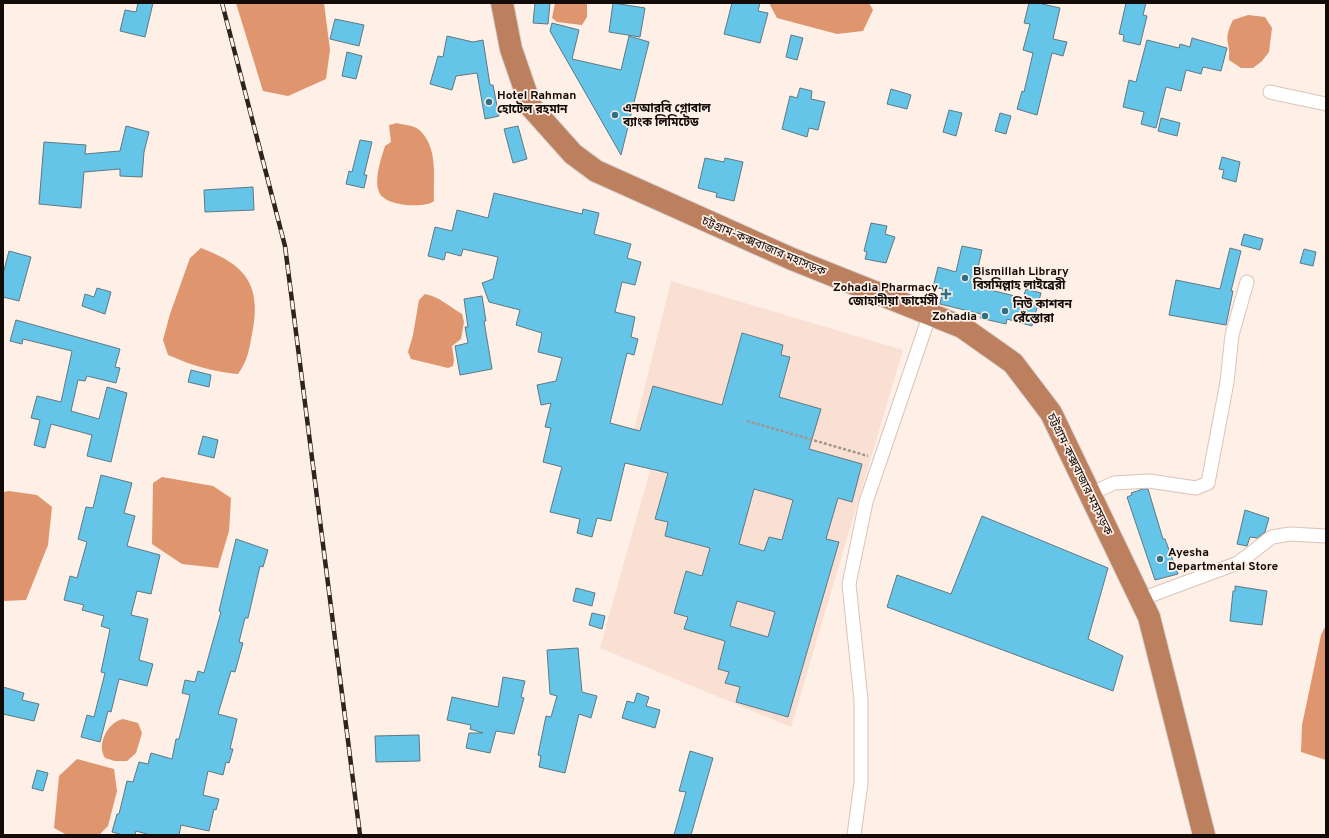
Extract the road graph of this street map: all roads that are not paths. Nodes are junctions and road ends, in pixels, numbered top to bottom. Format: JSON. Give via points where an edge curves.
{"nodes":[{"id":1,"x":502,"y":3,"type":"edge"},
{"id":2,"x":1270,"y":92,"type":"dead end"},
{"id":3,"x":1326,"y":104,"type":"edge"},
{"id":4,"x":1247,"y":282,"type":"dead end"},
{"id":5,"x":930,"y":314,"type":"junction"},
{"id":6,"x":1090,"y":494,"type":"junction"},
{"id":7,"x":1326,"y":536,"type":"edge"},
{"id":8,"x":1141,"y":599,"type":"junction"},
{"id":9,"x":854,"y":835,"type":"edge"},
{"id":10,"x":1204,"y":835,"type":"edge"}],
"edges":[{"from":1,"to":5,"type":"highway","name":"চট্টগ্রাম-কক্সবাজার মহাসড়ক","via":[[511,49],[531,106],[573,154],[596,171],[792,259]]},
{"from":2,"to":3,"type":"street"},
{"from":4,"to":6,"type":"street","via":[[1232,335],[1227,382],[1208,483],[1196,488],[1149,481],[1114,483]]},
{"from":5,"to":6,"type":"highway","name":"চট্টগ্রাম-কক্সবাজার মহাসড়ক","via":[[962,327],[1013,362],[1051,413]]},
{"from":5,"to":9,"type":"street","via":[[866,502],[849,584],[861,700],[861,783]]},
{"from":6,"to":8,"type":"highway","name":"চট্টগ্রাম-কক্সবাজার মহাসড়ক"},
{"from":7,"to":8,"type":"street","via":[[1290,534],[1272,537],[1238,563]]},
{"from":8,"to":10,"type":"highway","name":"চট্টগ্রাম-কক্সবাজার মহাসড়ক","via":[[1149,617]]}]}
